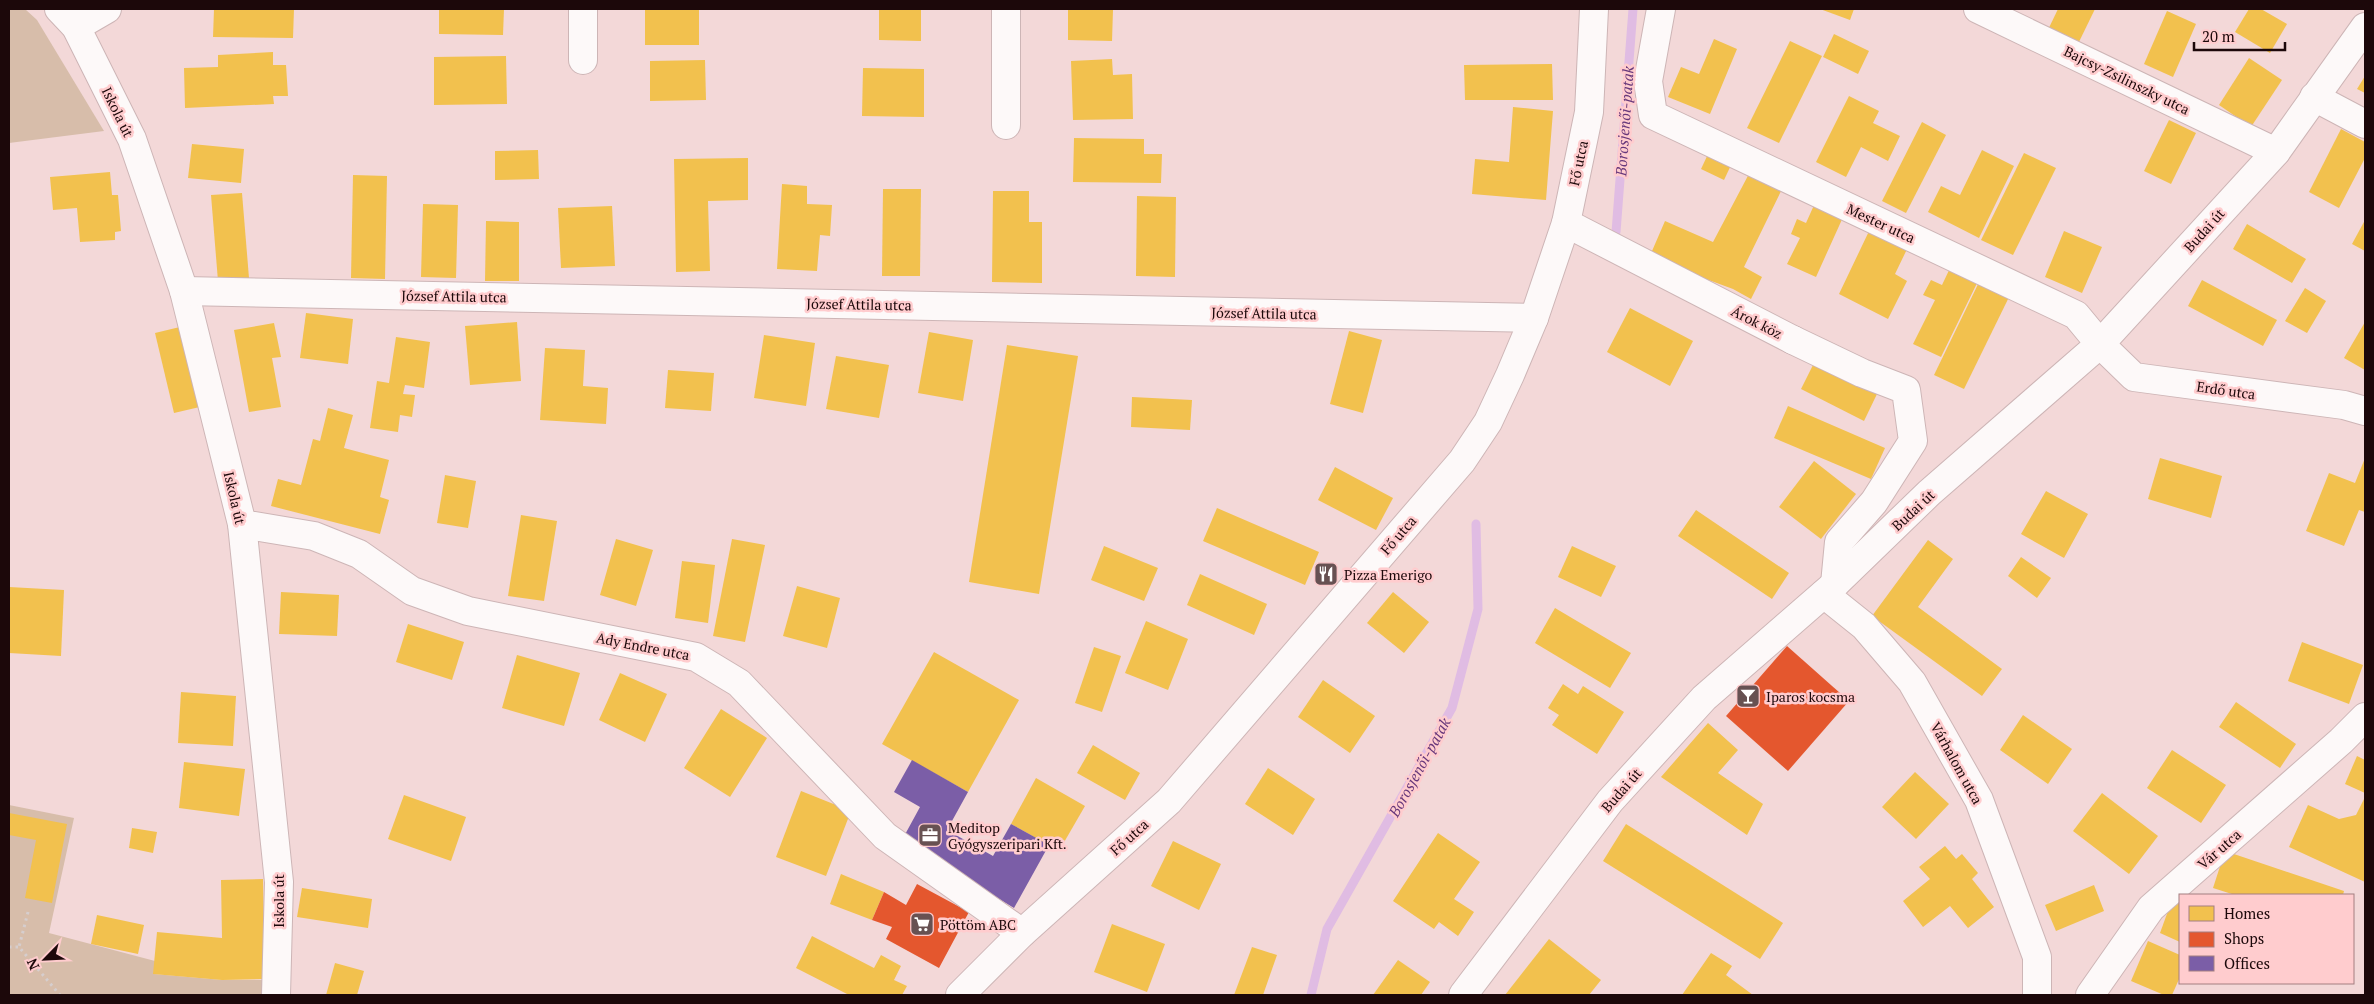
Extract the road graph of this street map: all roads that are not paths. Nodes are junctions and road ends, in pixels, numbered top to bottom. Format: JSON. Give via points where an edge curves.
{"nodes":[{"id":1,"x":107,"y":9,"type":"edge"},
{"id":2,"x":584,"y":9,"type":"edge"},
{"id":3,"x":1006,"y":9,"type":"edge"},
{"id":4,"x":1594,"y":9,"type":"edge"},
{"id":5,"x":1661,"y":9,"type":"edge"},
{"id":6,"x":1978,"y":9,"type":"edge"},
{"id":7,"x":67,"y":18,"type":"edge"},
{"id":8,"x":2365,"y":27,"type":"edge"},
{"id":9,"x":583,"y":60,"type":"dead end"},
{"id":10,"x":2314,"y":97,"type":"junction"},
{"id":11,"x":2365,"y":124,"type":"edge"},
{"id":12,"x":1006,"y":125,"type":"dead end"},
{"id":13,"x":2276,"y":152,"type":"junction"},
{"id":14,"x":1566,"y":223,"type":"junction"},
{"id":15,"x":184,"y":290,"type":"junction"},
{"id":16,"x":1534,"y":318,"type":"junction"},
{"id":17,"x":2100,"y":344,"type":"junction"},
{"id":18,"x":2365,"y":411,"type":"edge"},
{"id":19,"x":242,"y":524,"type":"junction"},
{"id":20,"x":1829,"y":589,"type":"junction"},
{"id":21,"x":2365,"y":717,"type":"edge"},
{"id":22,"x":1022,"y":933,"type":"junction"},
{"id":23,"x":276,"y":995,"type":"edge"},
{"id":24,"x":960,"y":995,"type":"edge"},
{"id":25,"x":1463,"y":995,"type":"edge"},
{"id":26,"x":2037,"y":995,"type":"edge"},
{"id":27,"x":2090,"y":995,"type":"edge"}],
"edges":[{"from":1,"to":7,"type":"street"},
{"from":2,"to":9,"type":"street"},
{"from":3,"to":12,"type":"street"},
{"from":4,"to":14,"type":"street","name":"Fő utca","via":[[1589,112]]},
{"from":5,"to":17,"type":"street","name":"Mester utca","via":[[1648,81],[1653,115],[2076,315]]},
{"from":6,"to":13,"type":"street","name":"Bajcsy-Zsilinszky utca"},
{"from":7,"to":15,"type":"street","name":"Iskola út","via":[[132,139]]},
{"from":8,"to":10,"type":"street","name":"Budai út"},
{"from":10,"to":11,"type":"street"},
{"from":10,"to":13,"type":"street","name":"Budai út"},
{"from":13,"to":17,"type":"street","name":"Budai út"},
{"from":14,"to":16,"type":"street","name":"Fő utca"},
{"from":14,"to":20,"type":"street","name":"Árok köz","via":[[1793,340],[1906,390],[1913,441],[1874,502],[1839,542]]},
{"from":15,"to":16,"type":"street","name":"József Attila utca"},
{"from":15,"to":19,"type":"street","name":"Iskola út"},
{"from":16,"to":22,"type":"street","name":"Fő utca","via":[[1488,422],[1462,461],[1169,801]]},
{"from":17,"to":18,"type":"street","name":"Erdő utca","via":[[2134,378],[2344,405]]},
{"from":17,"to":20,"type":"street","name":"Budai út","via":[[1929,493]]},
{"from":19,"to":22,"type":"street","name":"Ady Endre utca","via":[[314,536],[359,554],[412,591],[468,611],[696,656],[739,683],[885,836]]},
{"from":19,"to":23,"type":"street","name":"Iskola út","via":[[279,882]]},
{"from":20,"to":25,"type":"street","name":"Budai út","via":[[1704,698],[1610,801]]},
{"from":20,"to":26,"type":"street","name":"Várhalom utca","via":[[1912,682],[1979,800],[2037,957]]},
{"from":21,"to":27,"type":"street","name":"Vár utca","via":[[2151,908]]},
{"from":22,"to":24,"type":"street","name":"Fő utca"}]}
